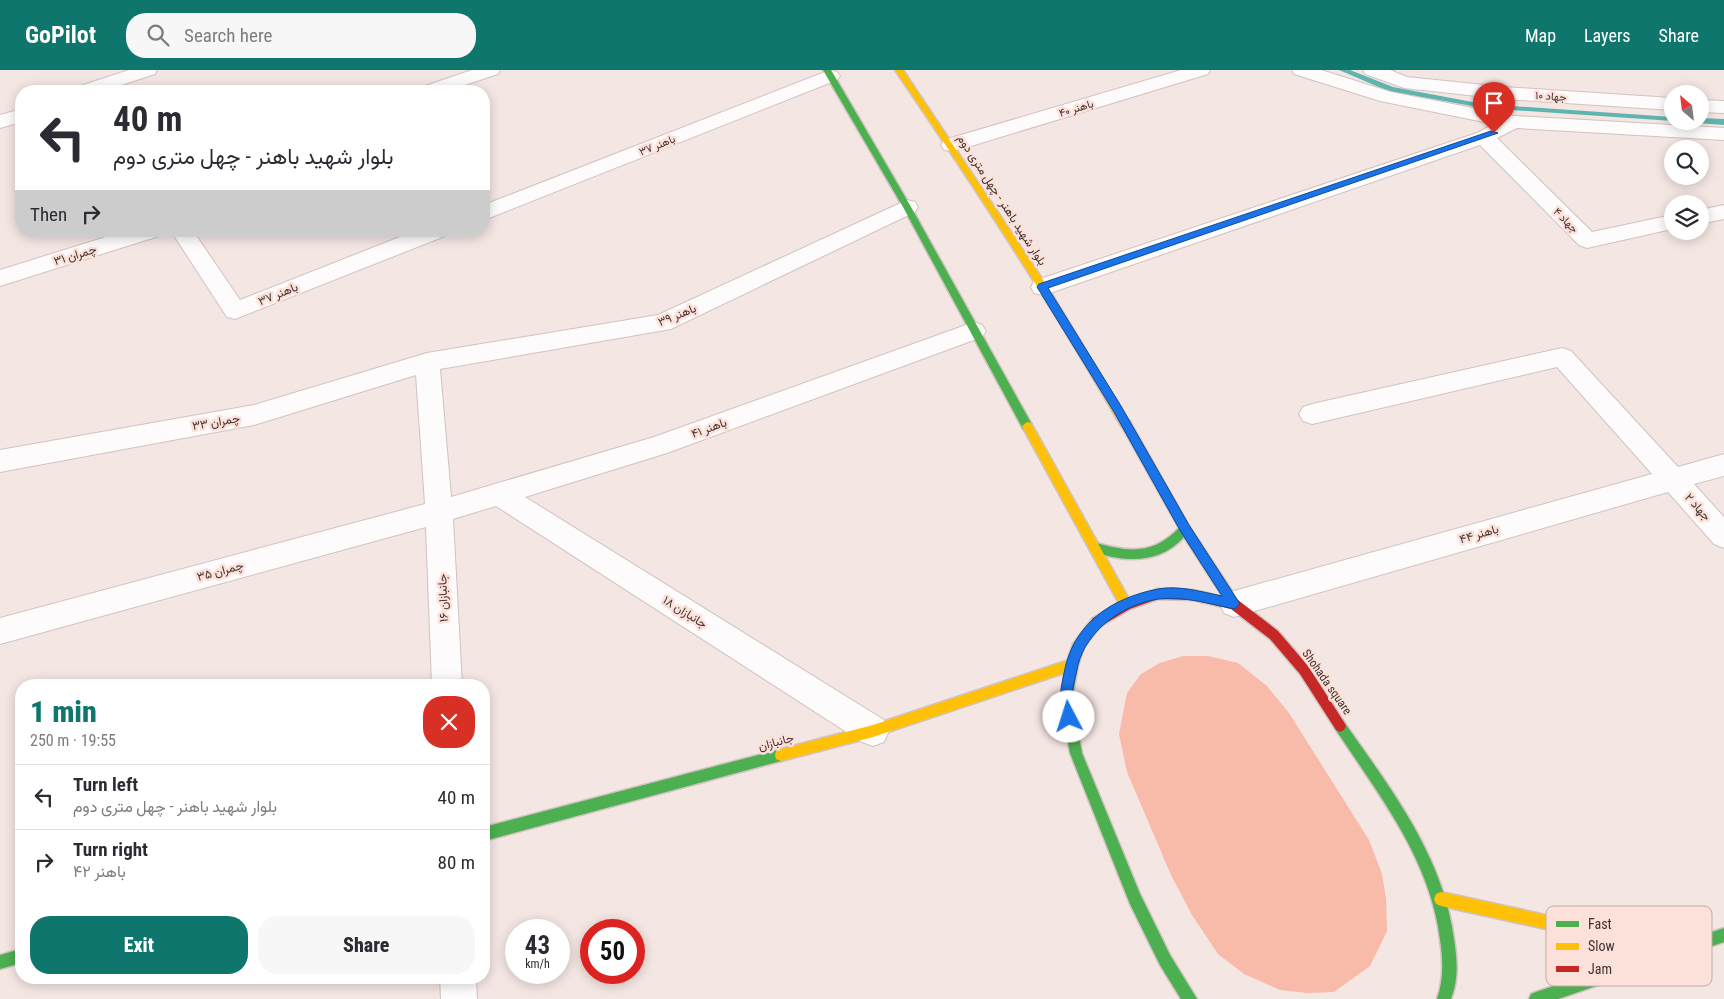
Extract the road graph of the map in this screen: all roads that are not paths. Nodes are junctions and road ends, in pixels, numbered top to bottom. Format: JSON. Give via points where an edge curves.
{"nodes":[{"id":1,"x":148,"y":70,"type":"edge"},
{"id":2,"x":491,"y":70,"type":"edge"},
{"id":3,"x":899,"y":70,"type":"edge"},
{"id":4,"x":1202,"y":70,"type":"edge"},
{"id":5,"x":1301,"y":70,"type":"edge"},
{"id":6,"x":1372,"y":70,"type":"edge"},
{"id":7,"x":828,"y":73,"type":"edge"},
{"id":8,"x":102,"y":85,"type":"edge"},
{"id":9,"x":447,"y":85,"type":"edge"},
{"id":10,"x":1664,"y":103,"type":"edge"},
{"id":11,"x":1709,"y":106,"type":"edge"},
{"id":12,"x":1724,"y":107,"type":"edge"},
{"id":13,"x":15,"y":117,"type":"edge"},
{"id":14,"x":0,"y":122,"type":"edge"},
{"id":15,"x":1514,"y":122,"type":"junction"},
{"id":16,"x":1724,"y":134,"type":"edge"},
{"id":17,"x":1484,"y":138,"type":"junction"},
{"id":18,"x":951,"y":145,"type":"junction"},
{"id":19,"x":907,"y":207,"type":"junction"},
{"id":20,"x":490,"y":211,"type":"edge"},
{"id":21,"x":1724,"y":212,"type":"edge"},
{"id":22,"x":1709,"y":215,"type":"edge"},
{"id":23,"x":1664,"y":224,"type":"edge"},
{"id":24,"x":132,"y":237,"type":"edge"},
{"id":25,"x":186,"y":237,"type":"edge"},
{"id":26,"x":422,"y":237,"type":"edge"},
{"id":27,"x":0,"y":278,"type":"edge"},
{"id":28,"x":1042,"y":287,"type":"junction"},
{"id":29,"x":974,"y":330,"type":"junction"},
{"id":30,"x":427,"y":362,"type":"junction"},
{"id":31,"x":1312,"y":414,"type":"dead end"},
{"id":32,"x":0,"y":461,"type":"edge"},
{"id":33,"x":1724,"y":465,"type":"edge"},
{"id":34,"x":1672,"y":478,"type":"junction"},
{"id":35,"x":497,"y":494,"type":"junction"},
{"id":36,"x":439,"y":512,"type":"junction"},
{"id":37,"x":1185,"y":529,"type":"junction"},
{"id":38,"x":1724,"y":536,"type":"edge"},
{"id":39,"x":1096,"y":548,"type":"junction"},
{"id":40,"x":1234,"y":604,"type":"junction"},
{"id":41,"x":1126,"y":605,"type":"junction"},
{"id":42,"x":0,"y":631,"type":"edge"},
{"id":43,"x":1072,"y":665,"type":"junction"},
{"id":44,"x":446,"y":679,"type":"edge"},
{"id":45,"x":873,"y":731,"type":"junction"},
{"id":46,"x":490,"y":832,"type":"edge"},
{"id":47,"x":1441,"y":899,"type":"junction"},
{"id":48,"x":1546,"y":922,"type":"edge"},
{"id":49,"x":1724,"y":935,"type":"edge"},
{"id":50,"x":1712,"y":939,"type":"edge"},
{"id":51,"x":15,"y":958,"type":"edge"},
{"id":52,"x":0,"y":962,"type":"edge"},
{"id":53,"x":458,"y":984,"type":"edge"},
{"id":54,"x":1573,"y":986,"type":"edge"},
{"id":55,"x":459,"y":999,"type":"edge"},
{"id":56,"x":1190,"y":999,"type":"edge"},
{"id":57,"x":1444,"y":999,"type":"edge"},
{"id":58,"x":1536,"y":999,"type":"edge"}],
"edges":[{"from":1,"to":8,"type":"street"},
{"from":2,"to":9,"type":"street"},
{"from":3,"to":18,"type":"street","name":"بلوار شهید باهنر - چهل متری دوم"},
{"from":4,"to":18,"type":"street","name":"باهنر ۴۰"},
{"from":5,"to":15,"type":"street","via":[[1387,97]]},
{"from":6,"to":10,"type":"street","name":"جهاد ۱۰","via":[[1404,82],[1504,93]]},
{"from":7,"to":19,"type":"street"},
{"from":7,"to":20,"type":"street","name":"باهنر ۳۷"},
{"from":11,"to":12,"type":"street"},
{"from":13,"to":14,"type":"street"},
{"from":15,"to":16,"type":"street"},
{"from":15,"to":17,"type":"street"},
{"from":17,"to":23,"type":"street","name":"جهاد ۴","via":[[1586,240]]},
{"from":17,"to":28,"type":"street"},
{"from":18,"to":28,"type":"street","name":"بلوار شهید باهنر - چهل متری دوم"},
{"from":19,"to":29,"type":"street"},
{"from":19,"to":30,"type":"street","name":"باهنر ۳۹","via":[[663,323]]},
{"from":21,"to":22,"type":"street"},
{"from":24,"to":27,"type":"street","name":"چمران ۳۱"},
{"from":25,"to":26,"type":"street","name":"باهنر ۳۷","via":[[236,311]]},
{"from":28,"to":37,"type":"street","name":"بلوار شهید باهنر - چهل متری دوم","via":[[1117,409]]},
{"from":29,"to":35,"type":"street","name":"باهنر ۴۱","via":[[658,446]]},
{"from":29,"to":39,"type":"street"},
{"from":30,"to":32,"type":"street","name":"چمران ۳۳","via":[[254,415]]},
{"from":30,"to":36,"type":"street","name":"جانبازان ۱۶"},
{"from":31,"to":34,"type":"street","name":"جهاد ۲","via":[[1562,356]]},
{"from":33,"to":34,"type":"street","name":"باهنر ۴۴"},
{"from":34,"to":38,"type":"street","name":"جهاد ۲"},
{"from":34,"to":40,"type":"street","name":"باهنر ۴۴"},
{"from":35,"to":36,"type":"street","name":"باهنر ۴۱"},
{"from":35,"to":45,"type":"street","name":"جانبازان ۱۸"},
{"from":36,"to":42,"type":"street","name":"چمران ۳۵"},
{"from":36,"to":44,"type":"street","name":"جانبازان ۱۶"},
{"from":37,"to":39,"type":"street","via":[[1169,547],[1145,555],[1115,554]]},
{"from":37,"to":40,"type":"street","name":"بلوار شهید باهنر - چهل متری دوم"},
{"from":39,"to":41,"type":"street"},
{"from":40,"to":41,"type":"street","name":"Shohada square","via":[[1193,595],[1158,594]]},
{"from":40,"to":47,"type":"street","name":"Shohada square","via":[[1274,635],[1304,670],[1420,848]]},
{"from":41,"to":43,"type":"street","name":"Shohada square","via":[[1099,619],[1079,644]]},
{"from":43,"to":45,"type":"street","name":"جانبازان"},
{"from":43,"to":56,"type":"street","name":"Shohada square","via":[[1066,699],[1076,753],[1135,899],[1165,960]]},
{"from":45,"to":46,"type":"street","name":"جانبازان"},
{"from":47,"to":48,"type":"street"},
{"from":47,"to":57,"type":"street","name":"Shohada square","via":[[1448,935],[1451,983]]},
{"from":49,"to":50,"type":"street"},
{"from":51,"to":52,"type":"street"},
{"from":53,"to":55,"type":"street"},
{"from":54,"to":58,"type":"street"}]}
